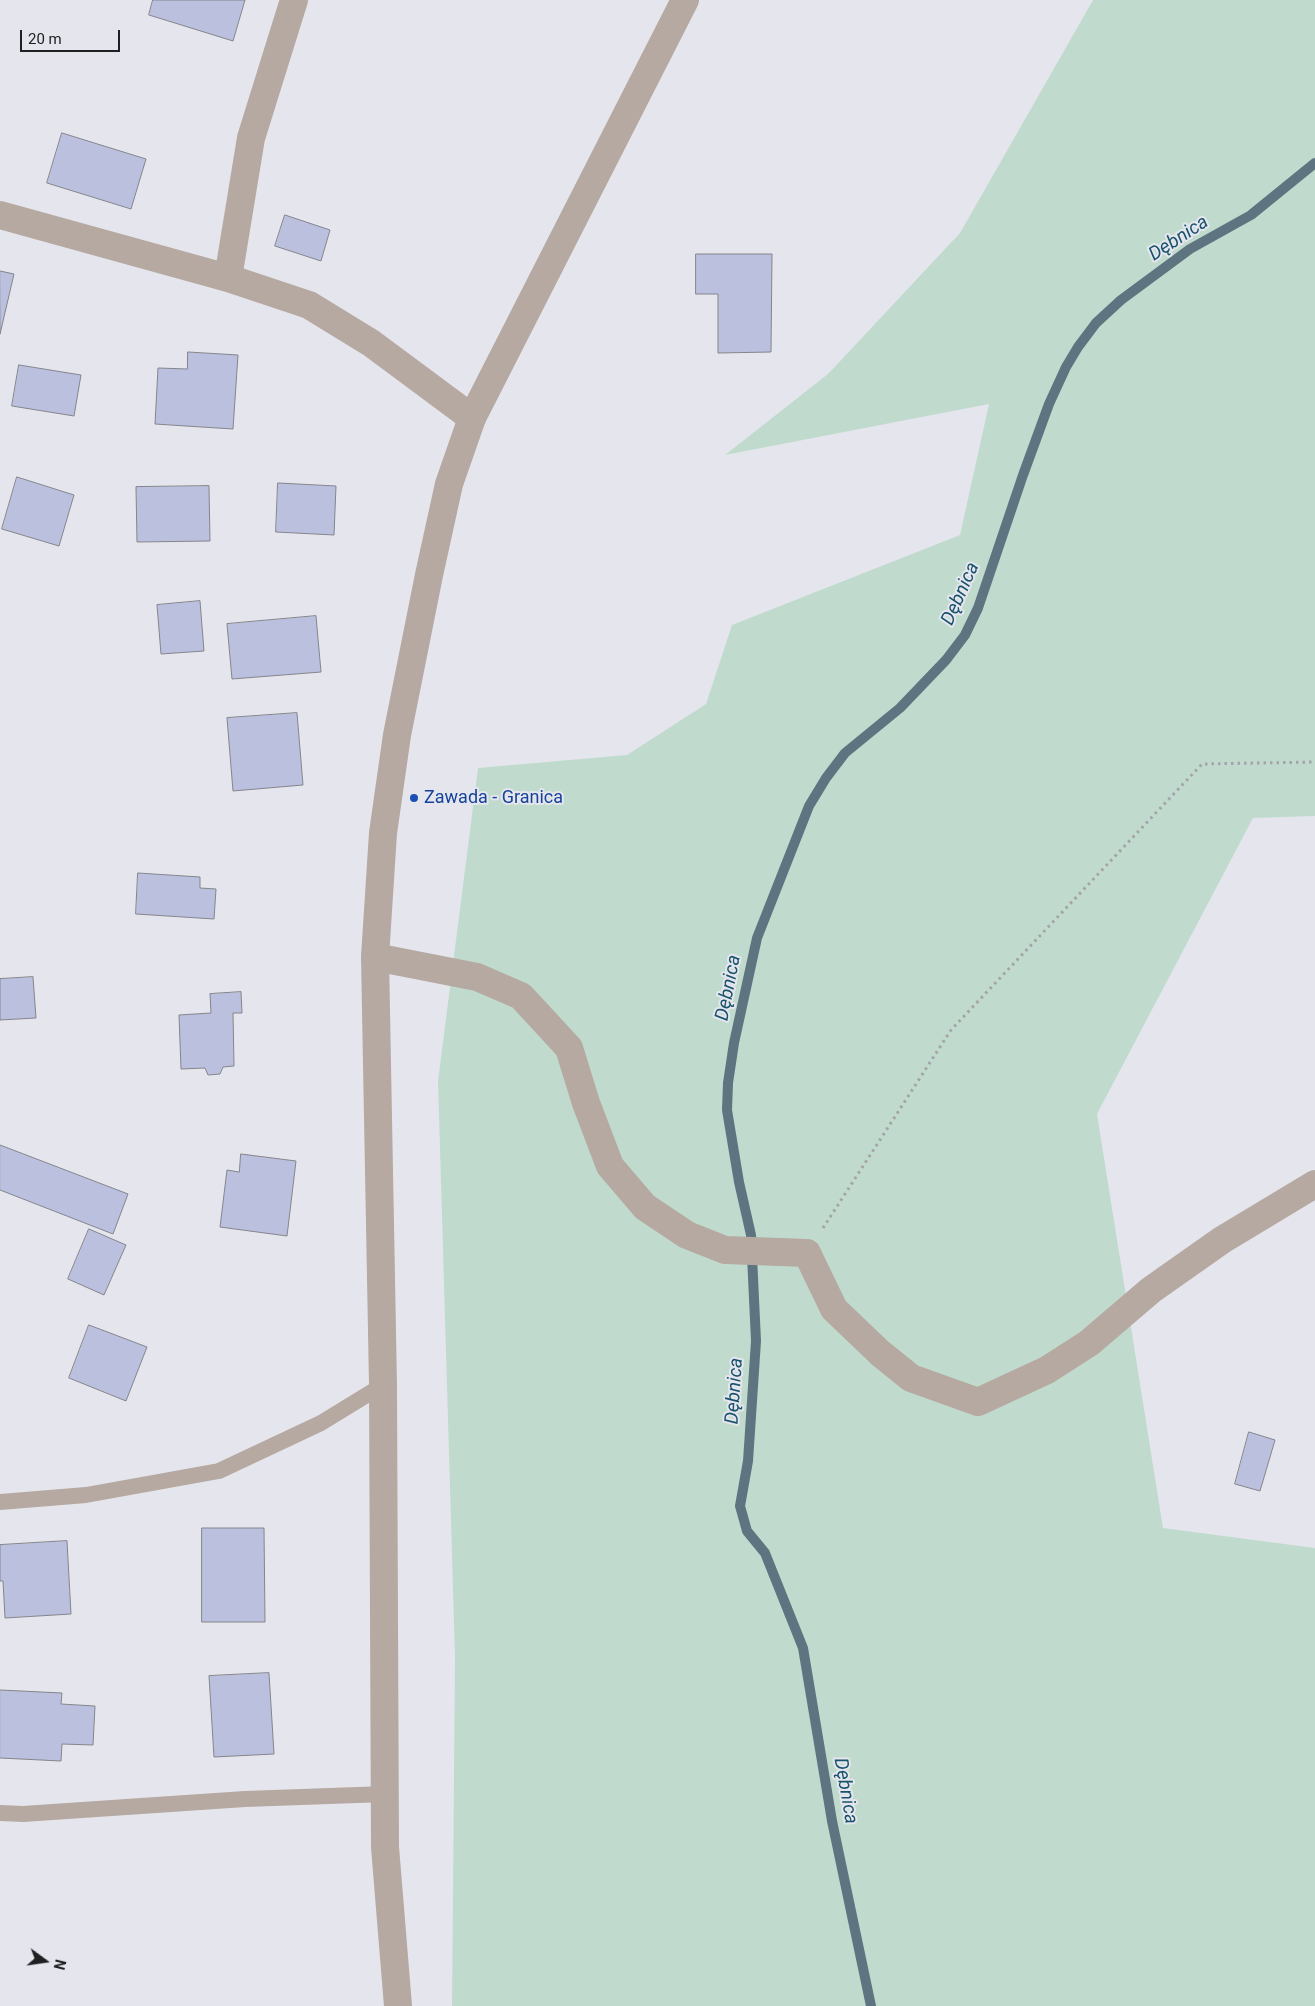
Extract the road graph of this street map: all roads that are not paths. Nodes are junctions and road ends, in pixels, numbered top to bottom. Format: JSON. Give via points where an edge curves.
{"nodes":[{"id":1,"x":294,"y":0,"type":"edge"},
{"id":2,"x":685,"y":0,"type":"edge"},
{"id":3,"x":0,"y":215,"type":"edge"},
{"id":4,"x":228,"y":278,"type":"junction"},
{"id":5,"x":472,"y":418,"type":"junction"},
{"id":6,"x":375,"y":957,"type":"junction"},
{"id":7,"x":1315,"y":1184,"type":"edge"},
{"id":8,"x":383,"y":1385,"type":"junction"},
{"id":9,"x":0,"y":1502,"type":"edge"},
{"id":10,"x":386,"y":1794,"type":"junction"},
{"id":11,"x":0,"y":1813,"type":"edge"},
{"id":12,"x":398,"y":2006,"type":"edge"}],
"edges":[{"from":1,"to":4,"type":"street","via":[[251,138]]},
{"from":2,"to":5,"type":"street"},
{"from":3,"to":4,"type":"street"},
{"from":4,"to":5,"type":"street","via":[[309,306],[371,343]]},
{"from":5,"to":6,"type":"street","via":[[449,484],[397,736],[383,833]]},
{"from":6,"to":7,"type":"street","via":[[476,977],[521,996],[569,1048],[610,1166],[645,1207],[687,1235],[725,1250],[807,1253],[834,1309],[880,1353],[911,1378],[978,1402],[1054,1366],[1089,1342],[1151,1290],[1222,1240]]},
{"from":6,"to":8,"type":"street"},
{"from":8,"to":9,"type":"lane","via":[[321,1423],[219,1471],[86,1495]]},
{"from":8,"to":10,"type":"street"},
{"from":10,"to":11,"type":"lane"},
{"from":10,"to":12,"type":"street","via":[[385,1847]]}]}
